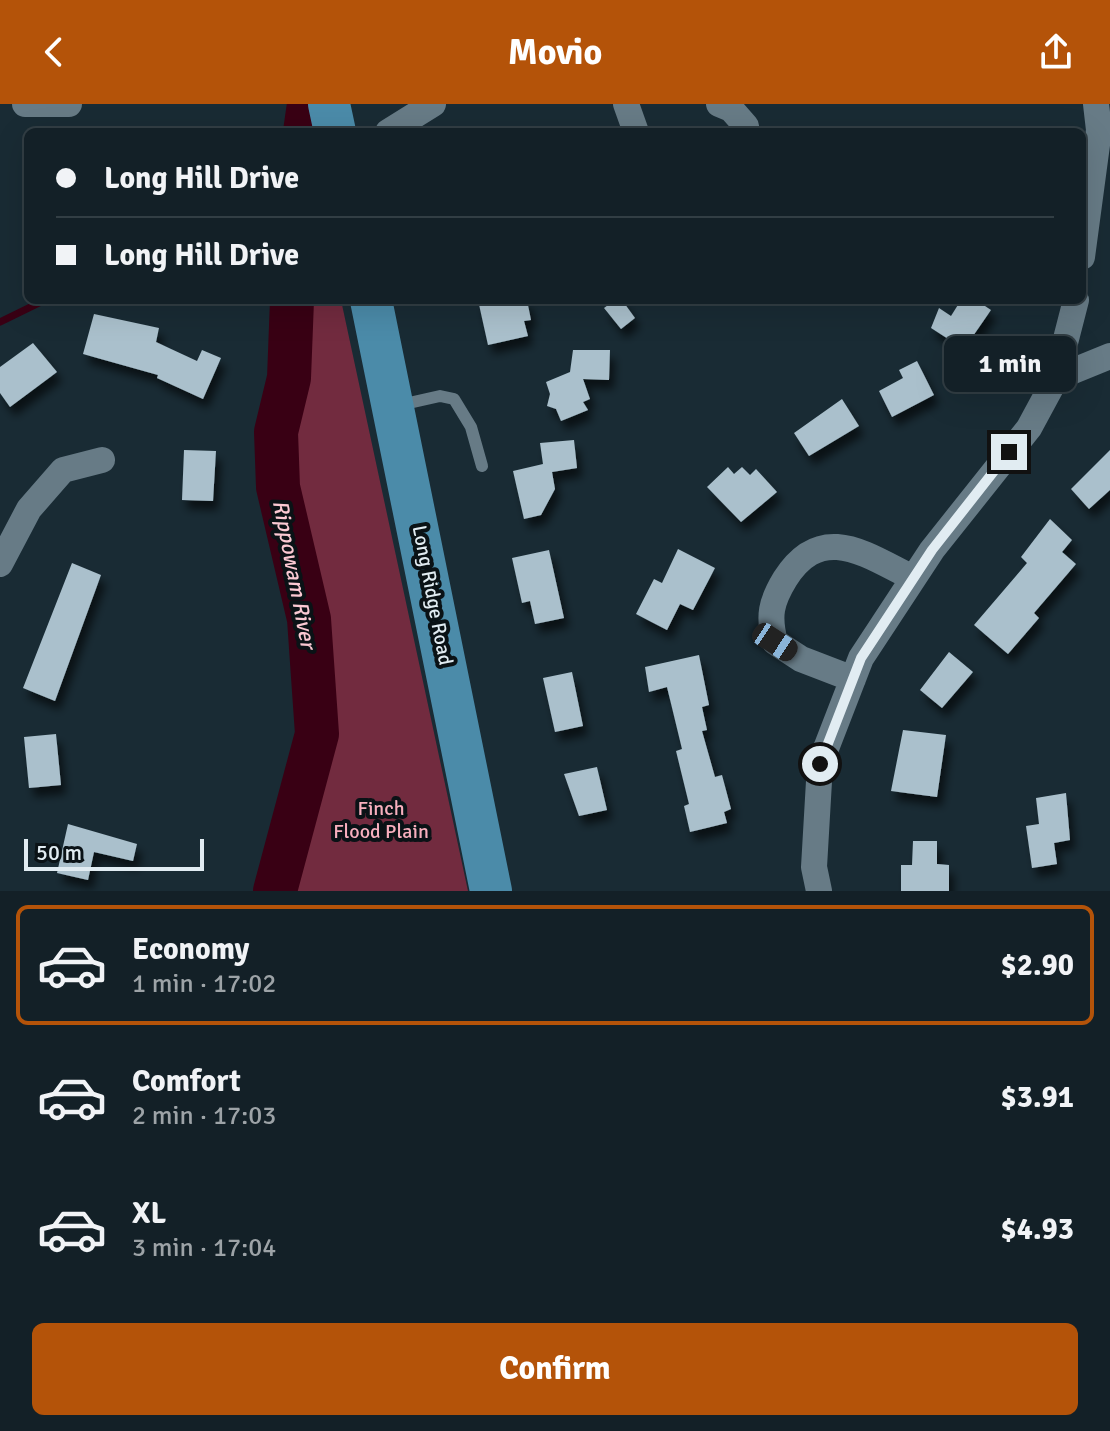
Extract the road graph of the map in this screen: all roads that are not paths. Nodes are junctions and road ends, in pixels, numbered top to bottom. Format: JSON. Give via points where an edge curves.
{"nodes":[{"id":1,"x":25,"y":104,"type":"edge"},
{"id":2,"x":69,"y":104,"type":"edge"},
{"id":3,"x":433,"y":104,"type":"edge"},
{"id":4,"x":626,"y":104,"type":"edge"},
{"id":5,"x":719,"y":104,"type":"edge"},
{"id":6,"x":1096,"y":104,"type":"edge"},
{"id":7,"x":394,"y":128,"type":"edge"},
{"id":8,"x":635,"y":128,"type":"edge"},
{"id":9,"x":745,"y":128,"type":"edge"},
{"id":10,"x":1086,"y":227,"type":"edge"},
{"id":11,"x":372,"y":304,"type":"edge"},
{"id":12,"x":1075,"y":304,"type":"edge"},
{"id":13,"x":1110,"y":356,"type":"edge"},
{"id":14,"x":1056,"y":378,"type":"junction"},
{"id":15,"x":394,"y":407,"type":"junction"},
{"id":16,"x":102,"y":460,"type":"dead end"},
{"id":17,"x":482,"y":466,"type":"dead end"},
{"id":18,"x":0,"y":564,"type":"edge"},
{"id":19,"x":913,"y":578,"type":"junction"},
{"id":20,"x":853,"y":679,"type":"junction"},
{"id":21,"x":491,"y":891,"type":"edge"},
{"id":22,"x":819,"y":891,"type":"edge"}],
"edges":[{"from":1,"to":2,"type":"street"},
{"from":3,"to":7,"type":"street"},
{"from":4,"to":8,"type":"street"},
{"from":5,"to":9,"type":"street","via":[[731,109]]},
{"from":6,"to":10,"type":"street","via":[[1099,130]]},
{"from":11,"to":15,"type":"main road","name":"Long Ridge Road"},
{"from":12,"to":14,"type":"street"},
{"from":13,"to":14,"type":"street"},
{"from":14,"to":19,"type":"street","via":[[1029,428]]},
{"from":15,"to":17,"type":"lane","via":[[440,396],[454,399],[471,427]]},
{"from":15,"to":21,"type":"main road","name":"Long Ridge Road"},
{"from":16,"to":18,"type":"street","via":[[63,470],[29,509]]},
{"from":19,"to":20,"type":"street"},
{"from":19,"to":20,"type":"street","via":[[854,549],[827,547],[810,550],[773,598],[769,620],[775,642],[801,659]]},
{"from":20,"to":22,"type":"street","via":[[820,764],[814,867]]}]}
